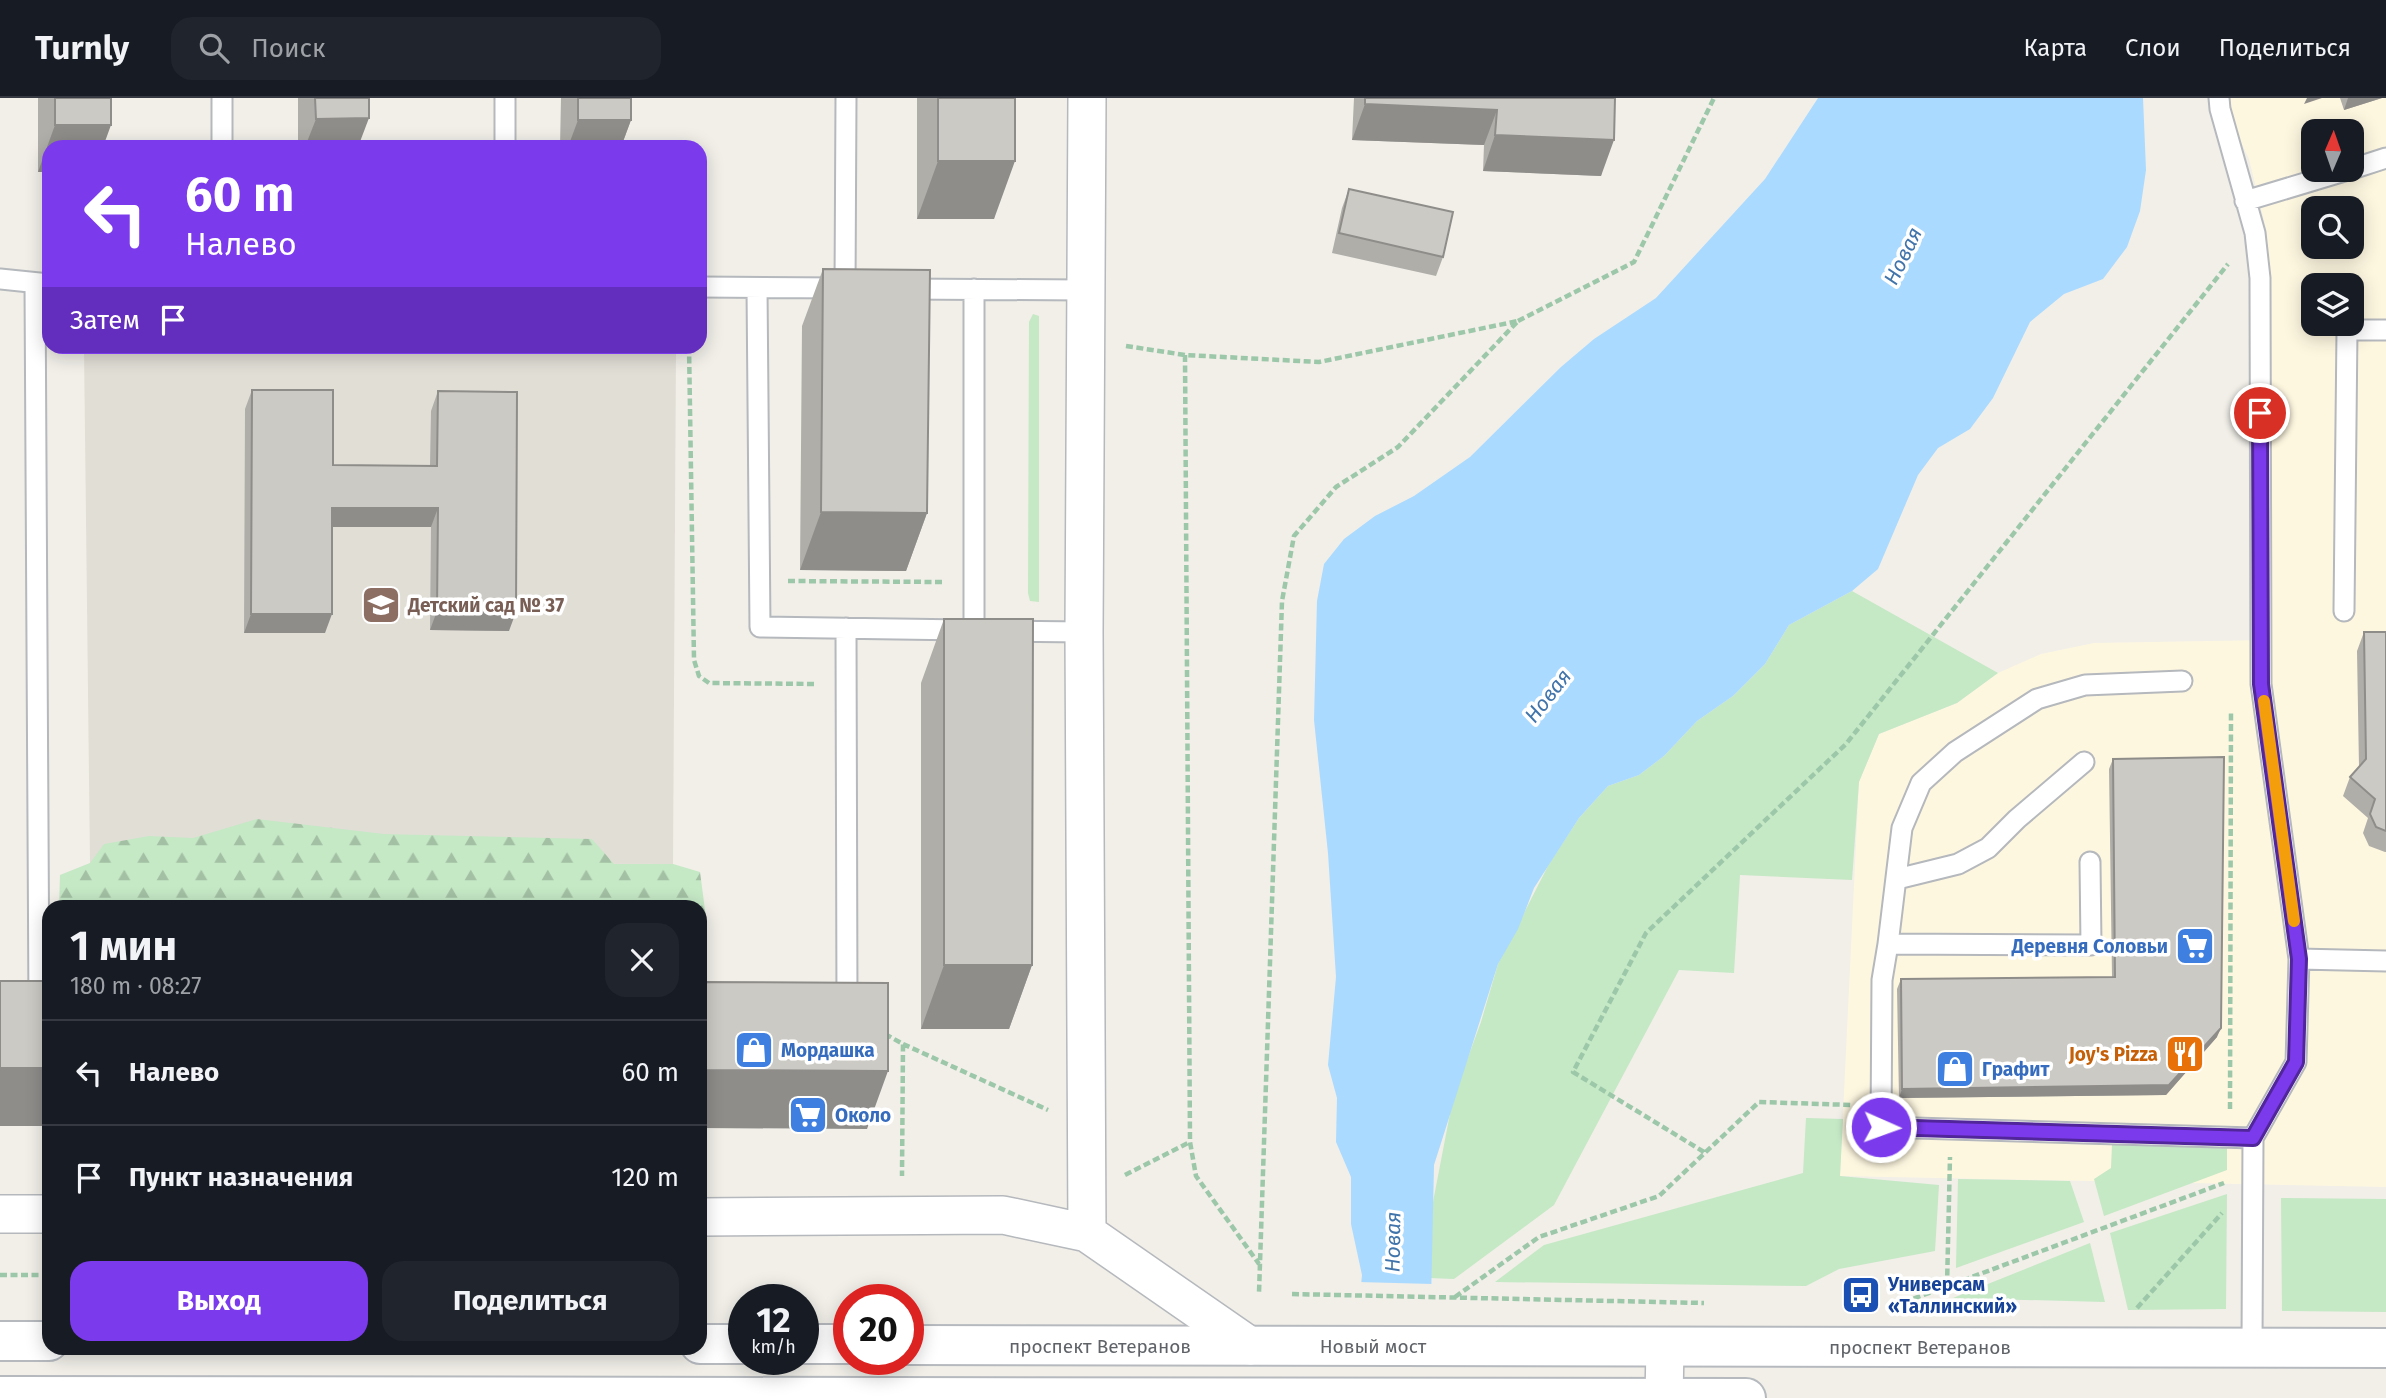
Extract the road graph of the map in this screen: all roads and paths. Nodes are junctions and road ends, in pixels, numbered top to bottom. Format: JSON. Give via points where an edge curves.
{"nodes":[{"id":1,"x":222,"y":98,"type":"edge"},
{"id":2,"x":505,"y":98,"type":"edge"},
{"id":3,"x":846,"y":98,"type":"edge"},
{"id":4,"x":1087,"y":98,"type":"edge"},
{"id":5,"x":1714,"y":98,"type":"edge"},
{"id":6,"x":2219,"y":98,"type":"edge"},
{"id":7,"x":222,"y":140,"type":"edge"},
{"id":8,"x":505,"y":140,"type":"edge"},
{"id":9,"x":2386,"y":158,"type":"edge"},
{"id":10,"x":2364,"y":165,"type":"edge"},
{"id":11,"x":2307,"y":182,"type":"edge"},
{"id":12,"x":2245,"y":201,"type":"junction"},
{"id":13,"x":2234,"y":258,"type":"dead end"},
{"id":14,"x":0,"y":279,"type":"edge"},
{"id":15,"x":42,"y":284,"type":"edge"},
{"id":16,"x":707,"y":287,"type":"edge"},
{"id":17,"x":757,"y":288,"type":"junction"},
{"id":18,"x":884,"y":288,"type":"edge"},
{"id":19,"x":974,"y":289,"type":"junction"},
{"id":20,"x":1084,"y":290,"type":"junction"},
{"id":21,"x":1518,"y":321,"type":"junction"},
{"id":22,"x":2386,"y":330,"type":"edge"},
{"id":23,"x":1126,"y":346,"type":"dead end"},
{"id":24,"x":42,"y":354,"type":"edge"},
{"id":25,"x":689,"y":354,"type":"edge"},
{"id":26,"x":1185,"y":355,"type":"junction"},
{"id":27,"x":759,"y":580,"type":"junction"},
{"id":28,"x":974,"y":582,"type":"junction"},
{"id":29,"x":2344,"y":611,"type":"dead end"},
{"id":30,"x":846,"y":628,"type":"junction"},
{"id":31,"x":974,"y":631,"type":"junction"},
{"id":32,"x":1084,"y":632,"type":"junction"},
{"id":33,"x":2182,"y":681,"type":"dead end"},
{"id":34,"x":846,"y":684,"type":"junction"},
{"id":35,"x":2084,"y":762,"type":"dead end"},
{"id":36,"x":2231,"y":785,"type":"dead end"},
{"id":37,"x":2090,"y":862,"type":"dead end"},
{"id":38,"x":1897,"y":879,"type":"junction"},
{"id":39,"x":44,"y":900,"type":"edge"},
{"id":40,"x":1888,"y":944,"type":"junction"},
{"id":41,"x":2299,"y":959,"type":"junction"},
{"id":42,"x":2386,"y":961,"type":"edge"},
{"id":43,"x":13,"y":1007,"type":"edge"},
{"id":44,"x":42,"y":1007,"type":"edge"},
{"id":45,"x":840,"y":1012,"type":"joint"},
{"id":46,"x":903,"y":1044,"type":"junction"},
{"id":47,"x":2230,"y":1078,"type":"dead end"},
{"id":48,"x":1845,"y":1105,"type":"dead end"},
{"id":49,"x":1049,"y":1110,"type":"dead end"},
{"id":50,"x":1950,"y":1129,"type":"junction"},
{"id":51,"x":2253,"y":1138,"type":"junction"},
{"id":52,"x":1190,"y":1142,"type":"junction"},
{"id":53,"x":1704,"y":1152,"type":"junction"},
{"id":54,"x":902,"y":1176,"type":"dead end"},
{"id":55,"x":1120,"y":1178,"type":"dead end"},
{"id":56,"x":2253,"y":1178,"type":"junction"},
{"id":57,"x":0,"y":1214,"type":"edge"},
{"id":58,"x":42,"y":1214,"type":"edge"},
{"id":59,"x":707,"y":1217,"type":"edge"},
{"id":60,"x":1087,"y":1233,"type":"junction"},
{"id":61,"x":1260,"y":1266,"type":"junction"},
{"id":62,"x":0,"y":1275,"type":"edge"},
{"id":63,"x":42,"y":1275,"type":"edge"},
{"id":64,"x":1947,"y":1286,"type":"junction"},
{"id":65,"x":1259,"y":1293,"type":"dead end"},
{"id":66,"x":1292,"y":1294,"type":"dead end"},
{"id":67,"x":1890,"y":1307,"type":"dead end"},
{"id":68,"x":2132,"y":1314,"type":"dead end"},
{"id":69,"x":0,"y":1341,"type":"edge"},
{"id":70,"x":42,"y":1341,"type":"edge"},
{"id":71,"x":707,"y":1344,"type":"edge"},
{"id":72,"x":728,"y":1344,"type":"edge"},
{"id":73,"x":924,"y":1345,"type":"edge"},
{"id":74,"x":1250,"y":1346,"type":"junction"},
{"id":75,"x":1292,"y":1346,"type":"joint"},
{"id":76,"x":1454,"y":1347,"type":"joint"},
{"id":77,"x":1665,"y":1347,"type":"junction"},
{"id":78,"x":2252,"y":1348,"type":"junction"},
{"id":79,"x":2386,"y":1348,"type":"edge"},
{"id":80,"x":0,"y":1396,"type":"edge"},
{"id":81,"x":1453,"y":1396,"type":"edge"},
{"id":82,"x":541,"y":1397,"type":"edge"},
{"id":83,"x":1291,"y":1397,"type":"edge"},
{"id":84,"x":1664,"y":1397,"type":"edge"},
{"id":85,"x":1746,"y":1398,"type":"edge"}],
"edges":[{"from":1,"to":7,"type":"lane"},
{"from":2,"to":8,"type":"lane"},
{"from":3,"to":17,"type":"lane","via":[[852,288]]},
{"from":4,"to":20,"type":"street"},
{"from":5,"to":21,"type":"path","via":[[1634,262]]},
{"from":6,"to":12,"type":"lane"},
{"from":9,"to":10,"type":"lane"},
{"from":11,"to":12,"type":"lane"},
{"from":12,"to":41,"type":"lane","via":[[2255,233],[2260,278],[2261,684]]},
{"from":13,"to":53,"type":"path","via":[[1846,744],[1646,933],[1573,1072]]},
{"from":14,"to":15,"type":"lane"},
{"from":16,"to":17,"type":"lane"},
{"from":17,"to":27,"type":"lane"},
{"from":18,"to":19,"type":"lane"},
{"from":19,"to":20,"type":"lane"},
{"from":19,"to":28,"type":"lane"},
{"from":20,"to":32,"type":"street"},
{"from":21,"to":26,"type":"path","via":[[1319,362]]},
{"from":21,"to":61,"type":"path","via":[[1398,447],[1336,487],[1294,536],[1282,601]]},
{"from":22,"to":29,"type":"lane","via":[[2347,330]]},
{"from":23,"to":26,"type":"path"},
{"from":24,"to":39,"type":"lane"},
{"from":25,"to":34,"type":"path","via":[[694,660],[699,676],[709,683]]},
{"from":26,"to":52,"type":"path"},
{"from":27,"to":28,"type":"path"},
{"from":27,"to":30,"type":"lane","via":[[760,627]]},
{"from":28,"to":31,"type":"lane"},
{"from":30,"to":31,"type":"lane"},
{"from":30,"to":34,"type":"lane"},
{"from":31,"to":32,"type":"lane"},
{"from":32,"to":60,"type":"street"},
{"from":33,"to":38,"type":"lane","via":[[2085,685],[2037,699],[1955,752],[1921,783],[1902,828]]},
{"from":34,"to":45,"type":"lane"},
{"from":35,"to":38,"type":"lane","via":[[1988,848],[1958,864]]},
{"from":36,"to":47,"type":"path"},
{"from":37,"to":40,"type":"lane","via":[[2091,945]]},
{"from":38,"to":40,"type":"lane"},
{"from":40,"to":50,"type":"lane","via":[[1882,980],[1881,1127]]},
{"from":41,"to":42,"type":"lane"},
{"from":41,"to":51,"type":"lane","via":[[2296,1062]]},
{"from":43,"to":44,"type":"lane"},
{"from":45,"to":46,"type":"path"},
{"from":46,"to":49,"type":"path"},
{"from":46,"to":54,"type":"path"},
{"from":48,"to":53,"type":"path","via":[[1759,1102]]},
{"from":50,"to":51,"type":"lane"},
{"from":50,"to":64,"type":"path"},
{"from":51,"to":56,"type":"lane"},
{"from":52,"to":55,"type":"path"},
{"from":52,"to":61,"type":"path","via":[[1196,1176]]},
{"from":53,"to":66,"type":"path","via":[[1659,1196],[1539,1237],[1454,1298]]},
{"from":56,"to":64,"type":"path","via":[[2227,1182]]},
{"from":56,"to":68,"type":"path"},
{"from":56,"to":78,"type":"lane"},
{"from":57,"to":58,"type":"street"},
{"from":59,"to":60,"type":"street","via":[[1003,1215]]},
{"from":60,"to":74,"type":"street"},
{"from":61,"to":65,"type":"path"},
{"from":62,"to":63,"type":"path"},
{"from":64,"to":67,"type":"path"},
{"from":69,"to":70,"type":"main road"},
{"from":71,"to":72,"type":"main road"},
{"from":73,"to":74,"type":"main road","name":"проспект Ветеранов"},
{"from":74,"to":75,"type":"main road","name":"проспект Ветеранов"},
{"from":75,"to":76,"type":"main road","name":"Новый мост"},
{"from":76,"to":77,"type":"main road","name":"проспект Ветеранов"},
{"from":77,"to":78,"type":"main road","name":"проспект Ветеранов"},
{"from":77,"to":84,"type":"street"},
{"from":78,"to":79,"type":"main road","name":"проспект Ветеранов"},
{"from":80,"to":82,"type":"main road"},
{"from":81,"to":83,"type":"main road"},
{"from":81,"to":84,"type":"main road"},
{"from":82,"to":83,"type":"main road"},
{"from":84,"to":85,"type":"main road"}]}
